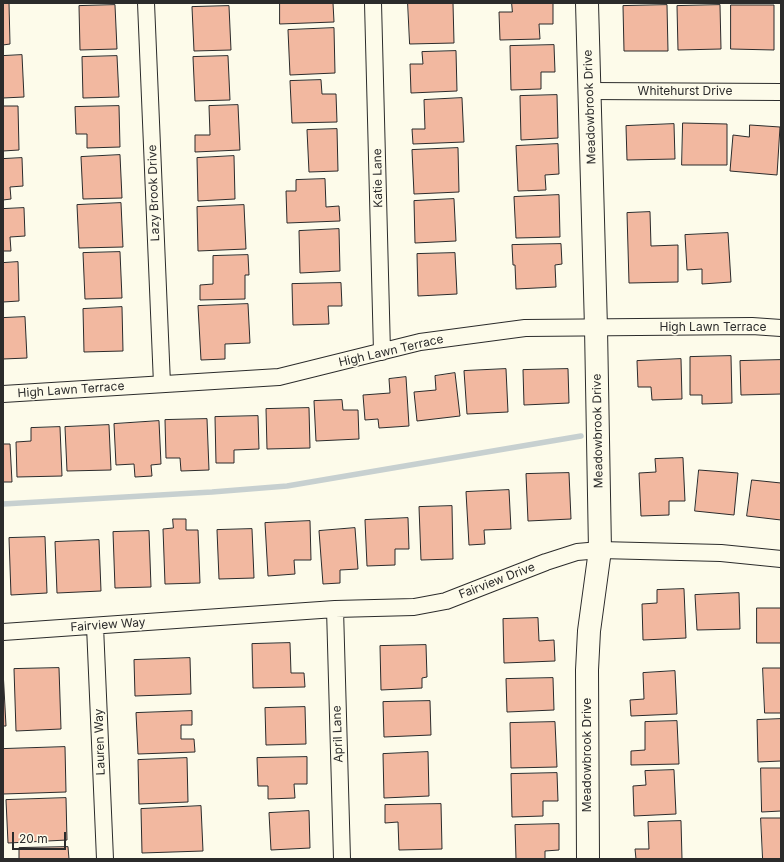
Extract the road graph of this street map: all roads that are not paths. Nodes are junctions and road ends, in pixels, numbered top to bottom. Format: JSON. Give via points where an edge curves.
{"nodes":[{"id":1,"x":146,"y":3,"type":"edge"},
{"id":2,"x":373,"y":3,"type":"edge"},
{"id":3,"x":587,"y":3,"type":"edge"},
{"id":4,"x":589,"y":91,"type":"junction"},
{"id":5,"x":781,"y":92,"type":"edge"},
{"id":6,"x":596,"y":328,"type":"junction"},
{"id":7,"x":781,"y":328,"type":"edge"},
{"id":8,"x":382,"y":352,"type":"junction"},
{"id":9,"x":162,"y":384,"type":"junction"},
{"id":10,"x":3,"y":394,"type":"edge"},
{"id":11,"x":600,"y":550,"type":"junction"},
{"id":12,"x":781,"y":558,"type":"edge"},
{"id":13,"x":335,"y":609,"type":"junction"},
{"id":14,"x":213,"y":618,"type":"joint"},
{"id":15,"x":95,"y":626,"type":"junction"},
{"id":16,"x":3,"y":632,"type":"edge"},
{"id":17,"x":105,"y":859,"type":"edge"},
{"id":18,"x":342,"y":859,"type":"edge"},
{"id":19,"x":588,"y":859,"type":"edge"}],
"edges":[{"from":1,"to":9,"type":"street","name":"Lazy Brook Drive"},
{"from":2,"to":8,"type":"street","name":"Katie Lane"},
{"from":3,"to":4,"type":"street","name":"Meadowbrook Drive"},
{"from":4,"to":5,"type":"street","name":"Whitehurst Drive"},
{"from":4,"to":6,"type":"street","name":"Meadowbrook Drive"},
{"from":6,"to":7,"type":"street","name":"High Lawn Terrace"},
{"from":6,"to":8,"type":"street","name":"High Lawn Terrace","via":[[525,328],[420,342]]},
{"from":6,"to":11,"type":"street","name":"Meadowbrook Drive"},
{"from":8,"to":9,"type":"street","name":"High Lawn Terrace","via":[[279,377]]},
{"from":9,"to":10,"type":"street","name":"High Lawn Terrace"},
{"from":11,"to":12,"type":"street","name":"Fairview Drive","via":[[722,552]]},
{"from":11,"to":13,"type":"street","name":"Fairview Drive","via":[[577,552],[546,562],[446,601],[414,607]]},
{"from":11,"to":19,"type":"street","name":"Meadowbrook Drive","via":[[589,632],[587,670]]},
{"from":13,"to":14,"type":"street","name":"Fairview Drive"},
{"from":13,"to":18,"type":"street","name":"April Lane"},
{"from":14,"to":15,"type":"street","name":"Fairview Way"},
{"from":15,"to":16,"type":"street","name":"Fairview Way"},
{"from":15,"to":17,"type":"street","name":"Lauren Way"}]}
